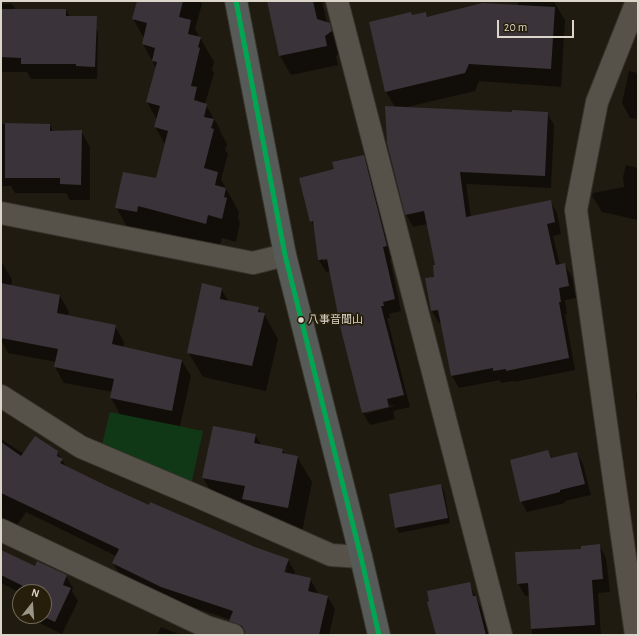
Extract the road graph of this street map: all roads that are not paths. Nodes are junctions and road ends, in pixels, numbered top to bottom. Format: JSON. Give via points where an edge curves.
{"nodes":[{"id":1,"x":236,"y":1,"type":"edge"},
{"id":2,"x":337,"y":1,"type":"edge"},
{"id":3,"x":637,"y":1,"type":"edge"},
{"id":4,"x":1,"y":213,"type":"edge"},
{"id":5,"x":285,"y":254,"type":"junction"},
{"id":6,"x":1,"y":396,"type":"edge"},
{"id":7,"x":1,"y":530,"type":"edge"},
{"id":8,"x":361,"y":557,"type":"junction"},
{"id":9,"x":233,"y":635,"type":"edge"},
{"id":10,"x":379,"y":635,"type":"edge"},
{"id":11,"x":501,"y":635,"type":"edge"},
{"id":12,"x":636,"y":635,"type":"edge"}],
"edges":[{"from":1,"to":5,"type":"main road"},
{"from":2,"to":11,"type":"street"},
{"from":3,"to":12,"type":"street","via":[[597,102],[576,210]]},
{"from":4,"to":5,"type":"street","via":[[253,263]]},
{"from":5,"to":8,"type":"main road"},
{"from":6,"to":8,"type":"street","via":[[81,447],[331,555]]},
{"from":7,"to":9,"type":"street","via":[[207,627]]},
{"from":8,"to":10,"type":"main road"}]}
